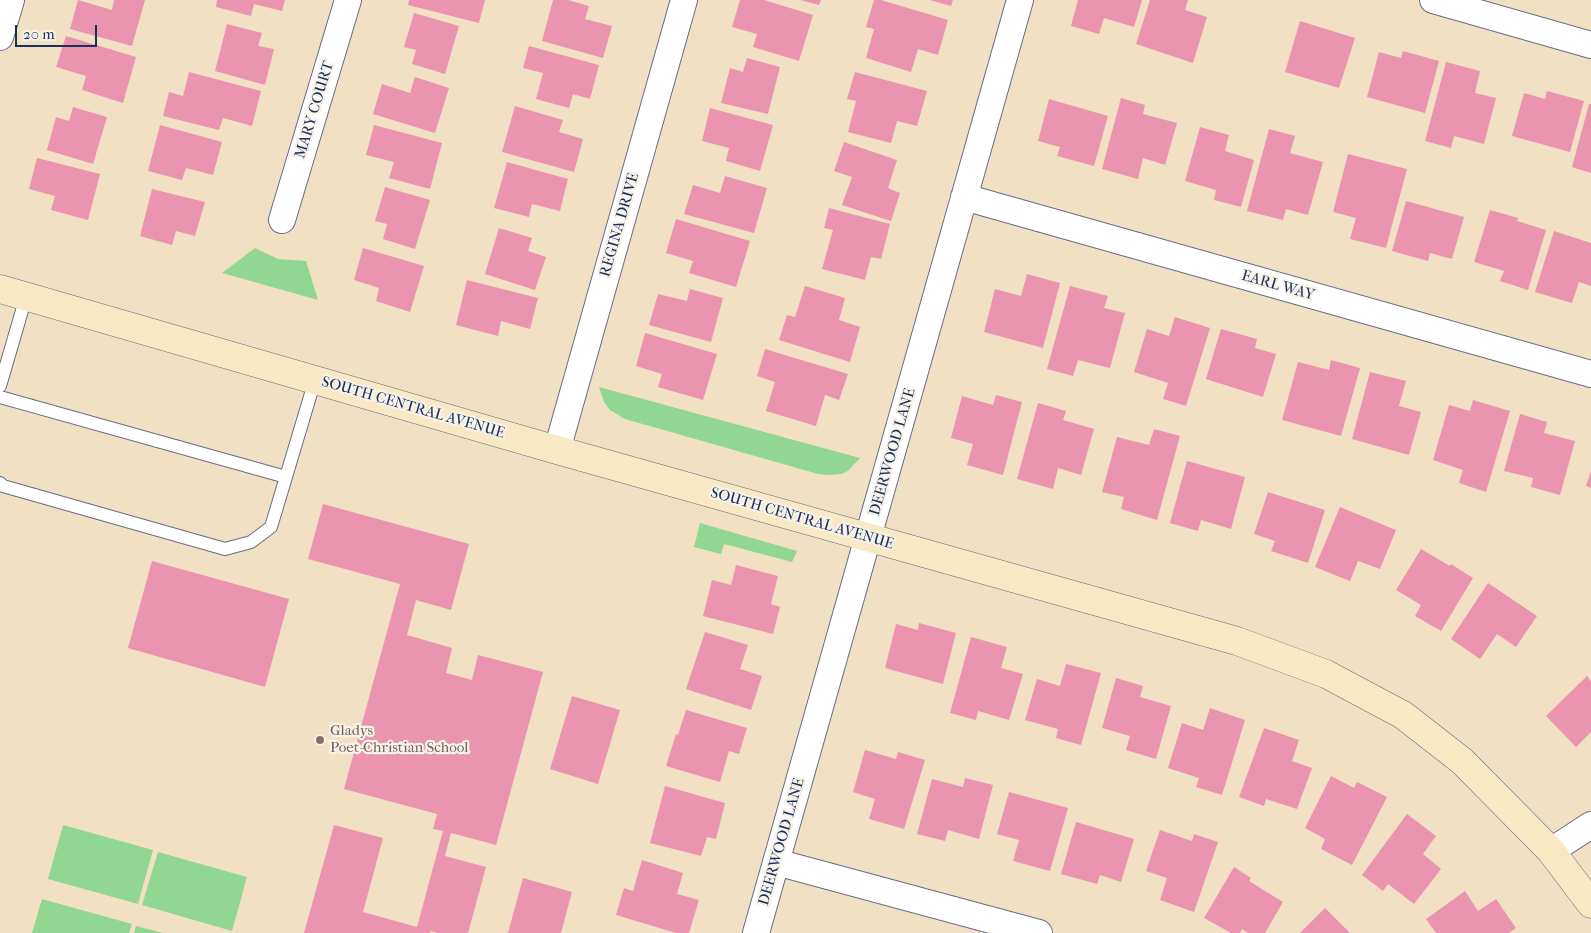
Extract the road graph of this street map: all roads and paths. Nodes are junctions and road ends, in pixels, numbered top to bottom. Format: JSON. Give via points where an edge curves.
{"nodes":[{"id":1,"x":11,"y":0,"type":"edge"},
{"id":2,"x":348,"y":0,"type":"edge"},
{"id":3,"x":684,"y":0,"type":"edge"},
{"id":4,"x":1020,"y":0,"type":"edge"},
{"id":5,"x":1433,"y":0,"type":"edge"},
{"id":6,"x":0,"y":37,"type":"edge"},
{"id":7,"x":1591,"y":44,"type":"edge"},
{"id":8,"x":964,"y":197,"type":"junction"},
{"id":9,"x":282,"y":220,"type":"dead end"},
{"id":10,"x":0,"y":289,"type":"edge"},
{"id":11,"x":26,"y":297,"type":"junction"},
{"id":12,"x":1591,"y":374,"type":"edge"},
{"id":13,"x":315,"y":380,"type":"junction"},
{"id":14,"x":0,"y":386,"type":"edge"},
{"id":15,"x":0,"y":397,"type":"edge"},
{"id":16,"x":556,"y":450,"type":"junction"},
{"id":17,"x":286,"y":477,"type":"junction"},
{"id":18,"x":0,"y":483,"type":"edge"},
{"id":19,"x":868,"y":538,"type":"junction"},
{"id":20,"x":1591,"y":825,"type":"edge"},
{"id":21,"x":1551,"y":851,"type":"junction"},
{"id":22,"x":776,"y":862,"type":"junction"},
{"id":23,"x":1591,"y":904,"type":"edge"},
{"id":24,"x":756,"y":933,"type":"edge"},
{"id":25,"x":1039,"y":933,"type":"edge"}],
"edges":[{"from":1,"to":6,"type":"street"},
{"from":2,"to":9,"type":"street","name":"MARY COURT"},
{"from":3,"to":16,"type":"street","name":"REGINA DRIVE"},
{"from":4,"to":8,"type":"street","name":"DEERWOOD LANE"},
{"from":5,"to":7,"type":"street"},
{"from":8,"to":12,"type":"street","name":"EARL WAY"},
{"from":8,"to":19,"type":"street","name":"DEERWOOD LANE"},
{"from":10,"to":11,"type":"street","name":"SOUTH CENTRAL AVENUE"},
{"from":11,"to":13,"type":"street","name":"SOUTH CENTRAL AVENUE"},
{"from":11,"to":14,"type":"lane"},
{"from":13,"to":16,"type":"street","name":"SOUTH CENTRAL AVENUE"},
{"from":13,"to":17,"type":"lane"},
{"from":15,"to":17,"type":"lane"},
{"from":16,"to":19,"type":"street","name":"SOUTH CENTRAL AVENUE"},
{"from":17,"to":18,"type":"lane","via":[[271,527],[251,542],[225,549]]},
{"from":19,"to":21,"type":"street","name":"SOUTH CENTRAL AVENUE","via":[[1237,642],[1326,674],[1403,715],[1462,761]]},
{"from":19,"to":22,"type":"street","name":"DEERWOOD LANE"},
{"from":20,"to":21,"type":"street"},
{"from":21,"to":23,"type":"street","name":"SOUTH CENTRAL AVENUE"},
{"from":22,"to":24,"type":"street","name":"DEERWOOD LANE"},
{"from":22,"to":25,"type":"street"}]}
